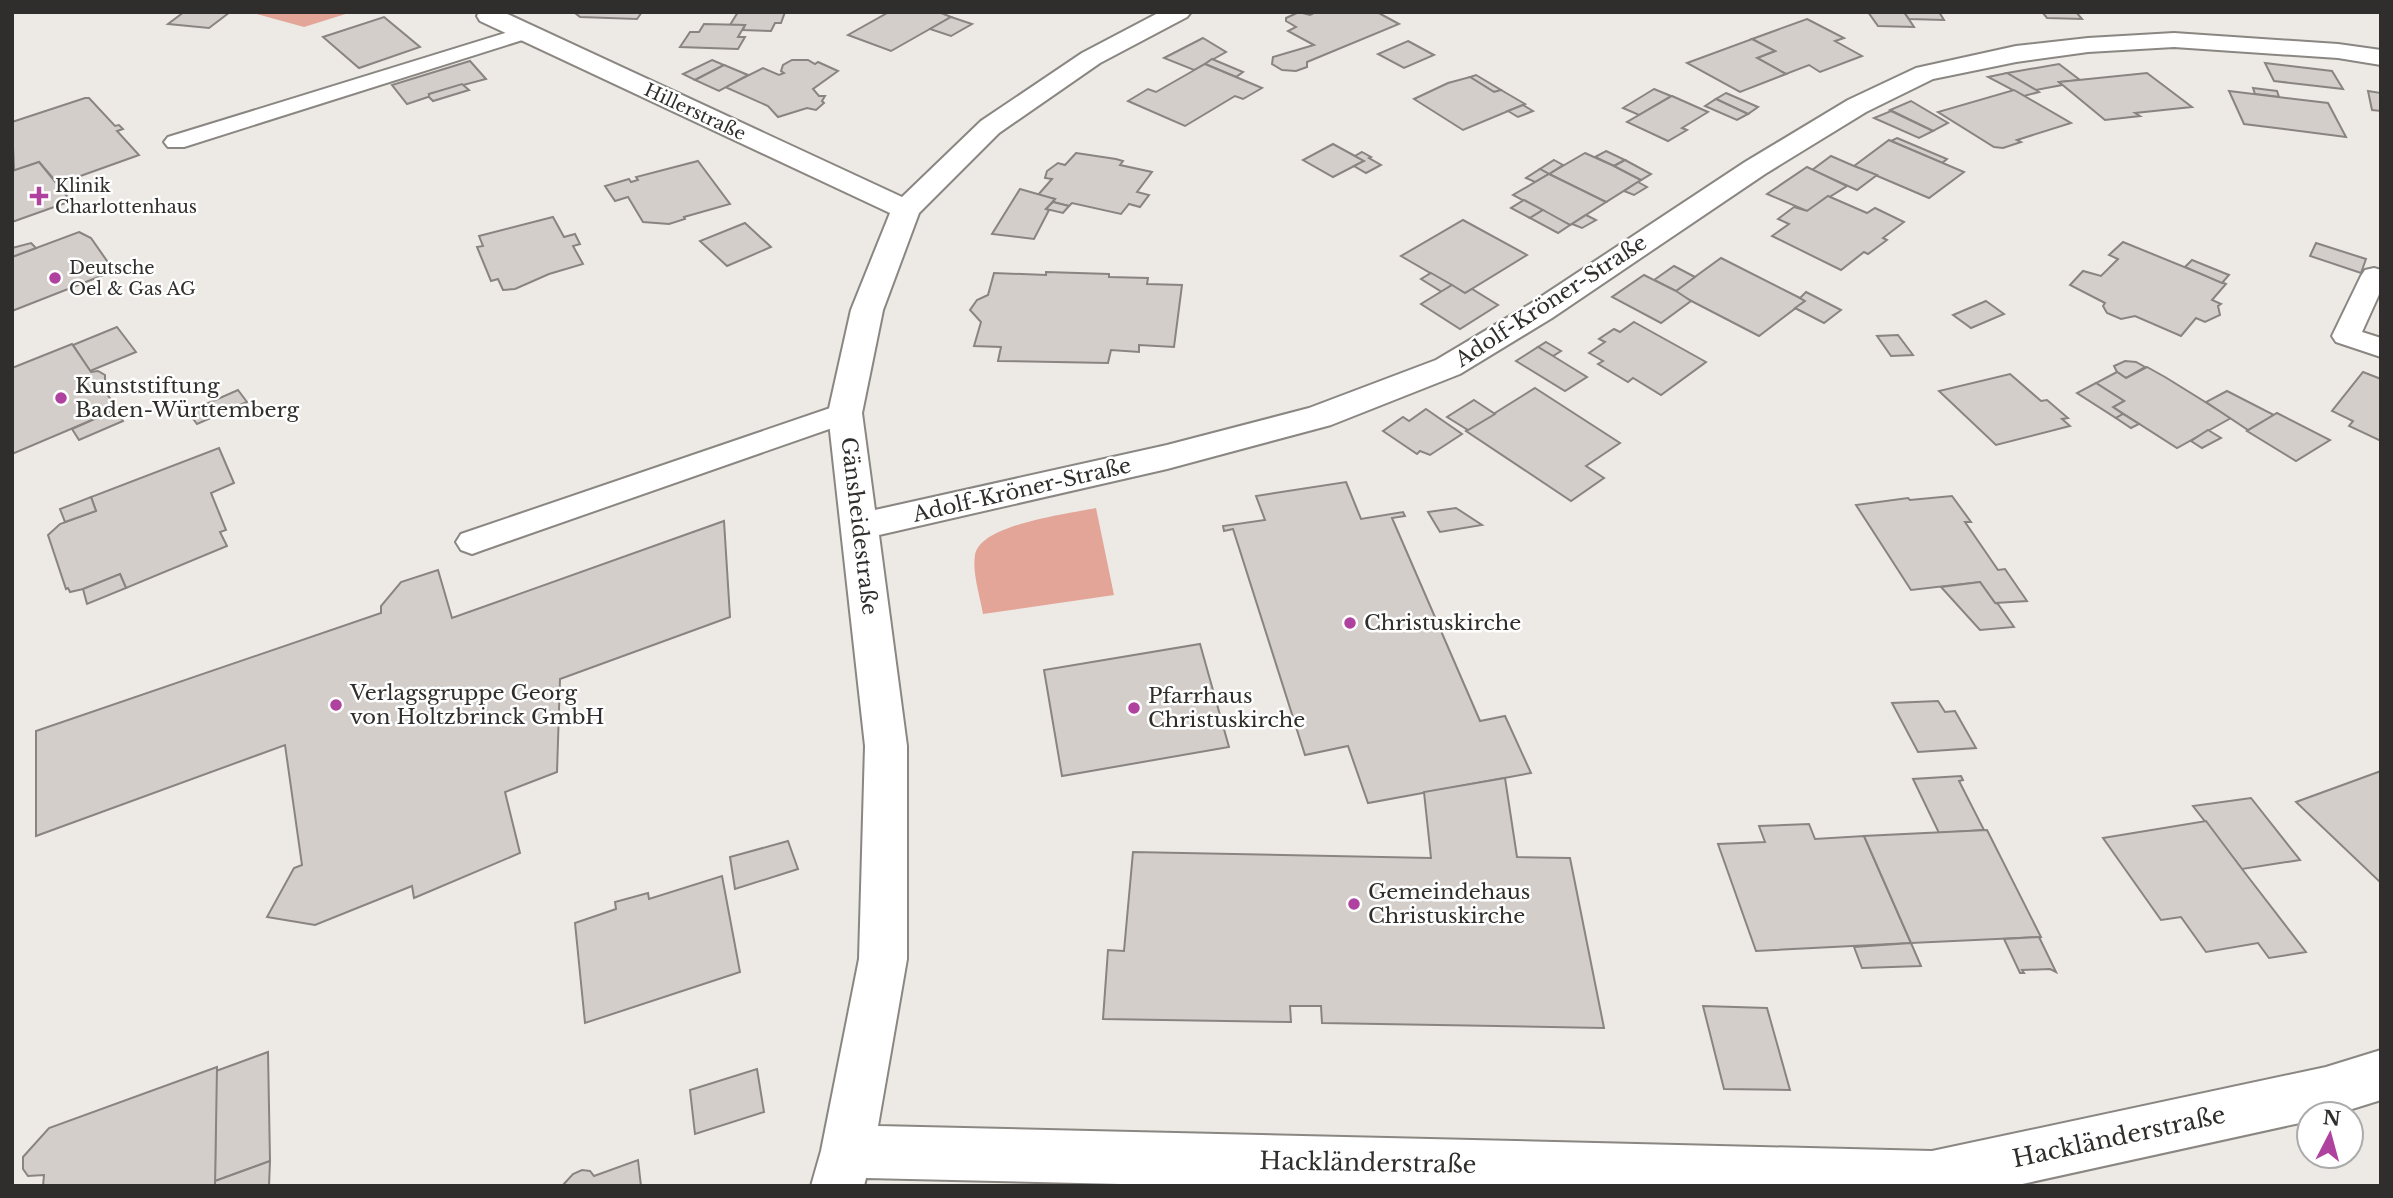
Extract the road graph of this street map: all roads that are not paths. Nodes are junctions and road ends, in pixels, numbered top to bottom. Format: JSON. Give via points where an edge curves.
{"nodes":[{"id":1,"x":491,"y":12,"type":"edge"},
{"id":2,"x":1179,"y":12,"type":"edge"},
{"id":3,"x":525,"y":33,"type":"junction"},
{"id":4,"x":2381,"y":58,"type":"edge"},
{"id":5,"x":176,"y":142,"type":"dead end"},
{"id":6,"x":906,"y":210,"type":"junction"},
{"id":7,"x":2374,"y":276,"type":"dead end"},
{"id":8,"x":2381,"y":348,"type":"edge"},
{"id":9,"x":845,"y":413,"type":"junction"},
{"id":10,"x":861,"y":526,"type":"junction"},
{"id":11,"x":472,"y":542,"type":"dead end"},
{"id":12,"x":2381,"y":1075,"type":"edge"},
{"id":13,"x":842,"y":1168,"type":"edge"},
{"id":14,"x":1934,"y":1181,"type":"edge"}],
"edges":[{"from":1,"to":3,"type":"street","name":"Hillerstraße","via":[[489,16]]},
{"from":2,"to":6,"type":"street","name":"Gänsheidestraße","via":[[1091,58],[990,127]]},
{"from":3,"to":5,"type":"lane"},
{"from":3,"to":6,"type":"street","name":"Hillerstraße"},
{"from":4,"to":10,"type":"street","name":"Adolf-Kröner-Straße","via":[[2165,31],[1926,73],[1857,106],[1766,161],[1541,311],[1448,367],[1319,417],[1167,457]]},
{"from":6,"to":9,"type":"street","name":"Gänsheidestraße","via":[[867,310]]},
{"from":7,"to":8,"type":"lane","via":[[2346,336]]},
{"from":9,"to":10,"type":"street","name":"Gänsheidestraße"},
{"from":9,"to":11,"type":"lane"},
{"from":10,"to":13,"type":"street","name":"Gänsheidestraße","via":[[886,746],[883,959]]},
{"from":12,"to":14,"type":"street","name":"Hackländerstraße"},
{"from":13,"to":14,"type":"street","name":"Hackländerstraße"}]}
